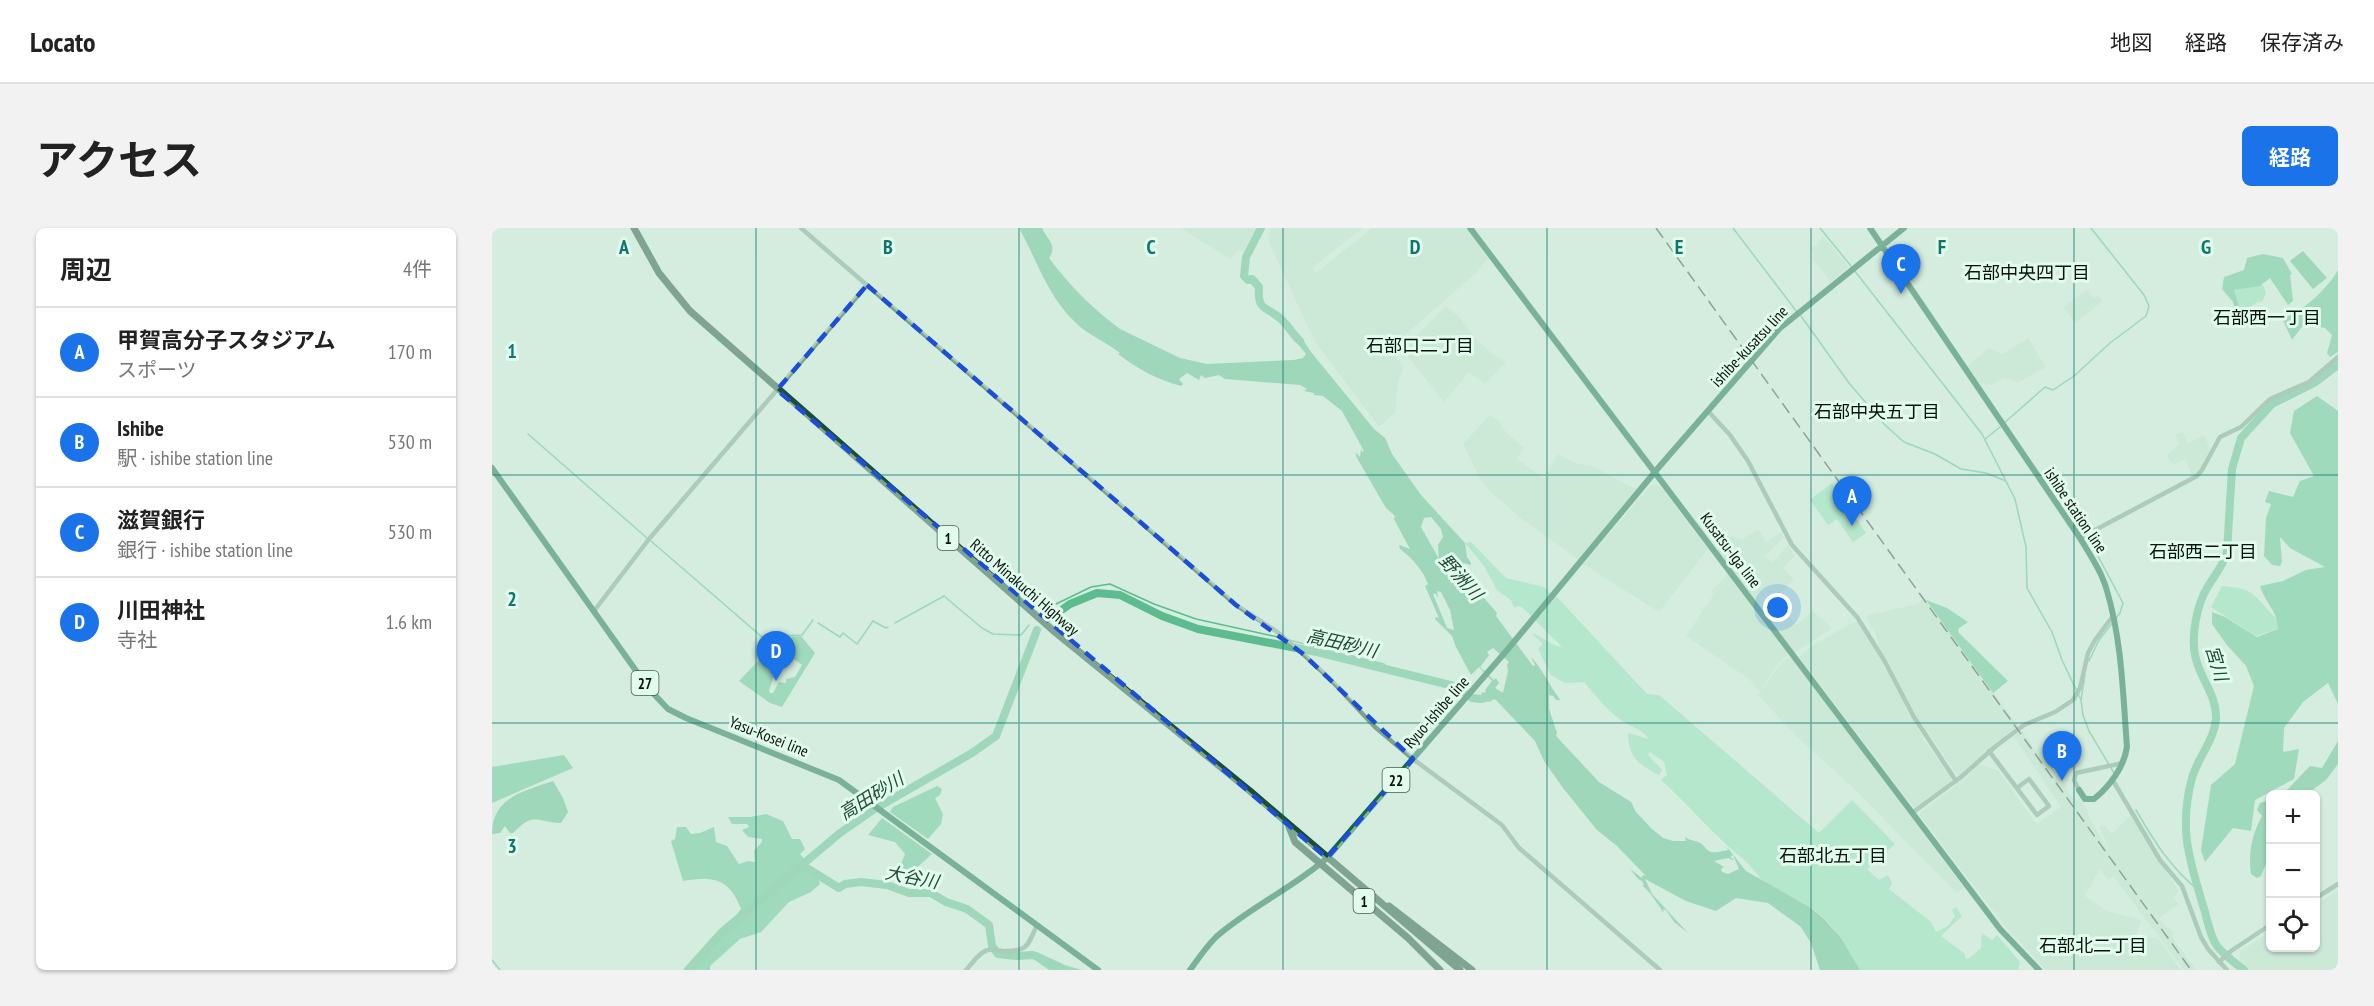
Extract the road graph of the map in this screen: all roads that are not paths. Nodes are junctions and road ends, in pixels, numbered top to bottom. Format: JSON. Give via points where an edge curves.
{"nodes":[{"id":1,"x":634,"y":228,"type":"edge"},
{"id":2,"x":801,"y":228,"type":"edge"},
{"id":3,"x":1470,"y":228,"type":"edge"},
{"id":4,"x":1869,"y":228,"type":"edge"},
{"id":5,"x":1904,"y":228,"type":"edge"},
{"id":6,"x":1881,"y":247,"type":"junction"},
{"id":7,"x":867,"y":285,"type":"junction"},
{"id":8,"x":2338,"y":357,"type":"edge"},
{"id":9,"x":777,"y":390,"type":"junction"},
{"id":10,"x":1708,"y":411,"type":"junction"},
{"id":11,"x":492,"y":468,"type":"edge"},
{"id":12,"x":1655,"y":472,"type":"junction"},
{"id":13,"x":2080,"y":538,"type":"junction"},
{"id":14,"x":594,"y":611,"type":"junction"},
{"id":15,"x":2113,"y":616,"type":"junction"},
{"id":16,"x":1989,"y":751,"type":"junction"},
{"id":17,"x":1413,"y":759,"type":"junction"},
{"id":18,"x":2123,"y":763,"type":"junction"},
{"id":19,"x":2115,"y":776,"type":"junction"},
{"id":20,"x":1956,"y":781,"type":"junction"},
{"id":21,"x":2017,"y":788,"type":"junction"},
{"id":22,"x":2079,"y":790,"type":"joint"},
{"id":23,"x":1912,"y":813,"type":"junction"},
{"id":24,"x":1288,"y":825,"type":"junction"},
{"id":25,"x":1327,"y":858,"type":"junction"},
{"id":26,"x":1320,"y":864,"type":"junction"},
{"id":27,"x":2338,"y":884,"type":"edge"},
{"id":28,"x":2320,"y":895,"type":"edge"},
{"id":29,"x":1380,"y":904,"type":"junction"},
{"id":30,"x":1037,"y":925,"type":"junction"},
{"id":31,"x":2266,"y":928,"type":"edge"},
{"id":32,"x":2220,"y":961,"type":"junction"},
{"id":33,"x":966,"y":970,"type":"edge"},
{"id":34,"x":1098,"y":970,"type":"edge"},
{"id":35,"x":1190,"y":970,"type":"edge"},
{"id":36,"x":1440,"y":970,"type":"edge"},
{"id":37,"x":1460,"y":970,"type":"edge"},
{"id":38,"x":1472,"y":970,"type":"edge"},
{"id":39,"x":1660,"y":970,"type":"edge"},
{"id":40,"x":2039,"y":970,"type":"edge"},
{"id":41,"x":2227,"y":970,"type":"edge"}],
"edges":[{"from":1,"to":9,"type":"highway","name":"Ritto Minakuchi Highway","number":"1","via":[[659,273],[690,311]]},
{"from":2,"to":7,"type":"street"},
{"from":3,"to":12,"type":"main road","name":"Kusatsu-Iga line"},
{"from":4,"to":6,"type":"main road","name":"ishibe station line"},
{"from":5,"to":6,"type":"main road","name":"ishibe-kusatsu line"},
{"from":6,"to":10,"type":"main road","name":"ishibe-kusatsu line","via":[[1779,329]]},
{"from":6,"to":13,"type":"main road","name":"ishibe station line"},
{"from":7,"to":9,"type":"street"},
{"from":7,"to":17,"type":"street","via":[[1236,605],[1292,644]]},
{"from":8,"to":13,"type":"street","via":[[2309,382],[2270,399],[2241,427],[2220,437],[2197,476]]},
{"from":9,"to":14,"type":"street","via":[[649,539]]},
{"from":9,"to":24,"type":"highway","name":"Ritto Minakuchi Highway","number":"1","via":[[1056,633]]},
{"from":10,"to":12,"type":"main road","name":"ishibe-kusatsu line"},
{"from":10,"to":20,"type":"street","via":[[1748,461],[1792,545],[1857,617]]},
{"from":11,"to":14,"type":"main road","name":"Yasu-Kosei line","number":"27"},
{"from":12,"to":17,"type":"main road","name":"Ryuo-Ishibe line","number":"22"},
{"from":12,"to":23,"type":"main road","name":"Kusatsu-Iga line"},
{"from":13,"to":15,"type":"main road","name":"ishibe station line","via":[[2100,573]]},
{"from":14,"to":30,"type":"main road","name":"Yasu-Kosei line","number":"27","via":[[649,689],[668,709],[828,774]]},
{"from":15,"to":16,"type":"street","via":[[2088,653],[2080,688],[2073,700],[2028,723]]},
{"from":15,"to":18,"type":"main road","name":"ishibe station line","via":[[2127,747]]},
{"from":16,"to":20,"type":"street"},
{"from":16,"to":21,"type":"street"},
{"from":17,"to":25,"type":"main road","name":"Ryuo-Ishibe line","number":"22"},
{"from":17,"to":39,"type":"street","via":[[1502,825],[1519,848]]},
{"from":18,"to":19,"type":"main road","name":"ishibe station line"},
{"from":18,"to":22,"type":"street","via":[[2076,773],[2074,780]]},
{"from":19,"to":22,"type":"main road","name":"ishibe station line","via":[[2091,800],[2085,799]]},
{"from":19,"to":32,"type":"street","via":[[2160,860],[2186,895],[2201,937]]},
{"from":20,"to":23,"type":"street"},
{"from":21,"to":21,"type":"street","via":[[2029,779],[2049,807],[2037,815]]},
{"from":23,"to":40,"type":"main road","name":"Kusatsu-Iga line","via":[[2000,929]]},
{"from":24,"to":25,"type":"highway","name":"Ritto Minakuchi Highway","number":"1"},
{"from":24,"to":26,"type":"highway","name":"Ritto Minakuchi Highway","number":"1","via":[[1295,842]]},
{"from":25,"to":26,"type":"main road","name":"Ryuo-Ishibe line","number":"22"},
{"from":25,"to":29,"type":"highway","name":"Ritto Minakuchi Highway","number":"1"},
{"from":26,"to":35,"type":"main road","name":"Ryuo-Ishibe line","number":"22","via":[[1227,929]]},
{"from":26,"to":36,"type":"highway","name":"Ritto Minakuchi Highway","number":"1"},
{"from":27,"to":28,"type":"street"},
{"from":29,"to":37,"type":"highway","name":"Ritto Minakuchi Highway","number":"1"},
{"from":29,"to":38,"type":"highway","name":"Ritto Minakuchi Highway","number":"1","via":[[1391,907]]},
{"from":30,"to":33,"type":"street","via":[[1024,949],[988,950]]},
{"from":30,"to":34,"type":"main road","name":"Yasu-Kosei line","number":"27"},
{"from":31,"to":32,"type":"street"},
{"from":32,"to":41,"type":"street"}]}
